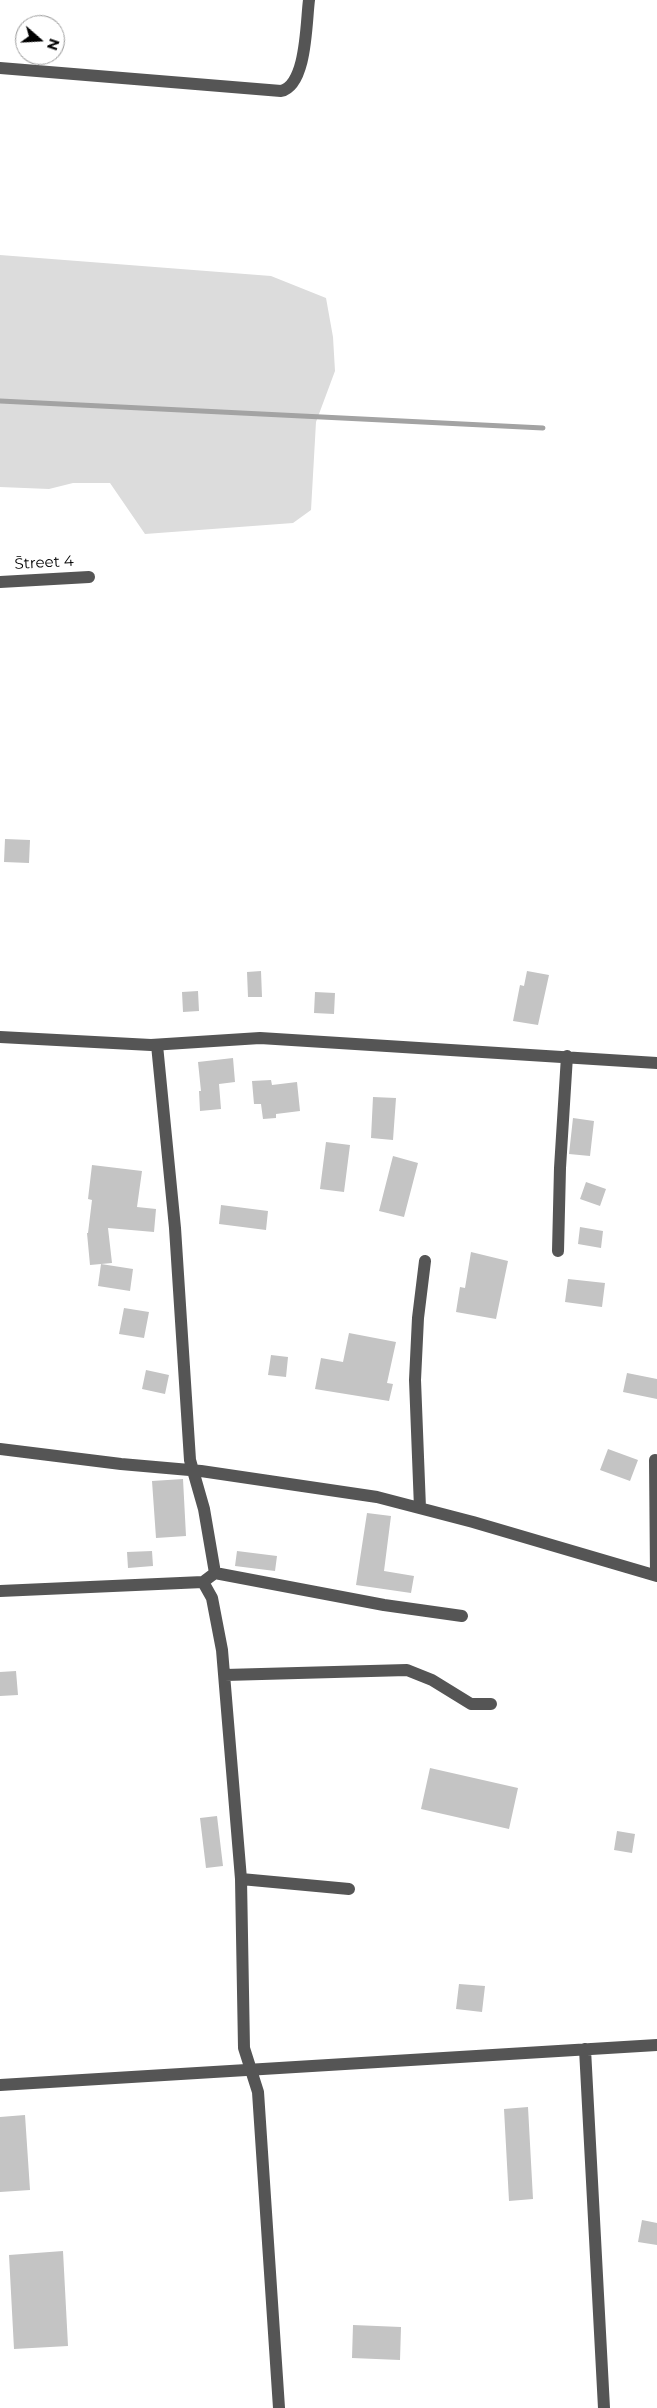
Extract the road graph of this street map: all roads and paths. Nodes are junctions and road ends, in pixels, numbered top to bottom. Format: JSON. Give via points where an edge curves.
{"nodes":[{"id":1,"x":309,"y":0,"type":"edge"},
{"id":2,"x":0,"y":68,"type":"edge"},
{"id":3,"x":89,"y":577,"type":"dead end"},
{"id":4,"x":0,"y":582,"type":"edge"},
{"id":5,"x":0,"y":1037,"type":"edge"},
{"id":6,"x":157,"y":1045,"type":"junction"},
{"id":7,"x":567,"y":1056,"type":"junction"},
{"id":8,"x":657,"y":1062,"type":"edge"},
{"id":9,"x":558,"y":1251,"type":"dead end"},
{"id":10,"x":425,"y":1261,"type":"dead end"},
{"id":11,"x":0,"y":1449,"type":"edge"},
{"id":12,"x":655,"y":1460,"type":"dead end"},
{"id":13,"x":194,"y":1470,"type":"junction"},
{"id":14,"x":420,"y":1508,"type":"junction"},
{"id":15,"x":215,"y":1573,"type":"junction"},
{"id":16,"x":656,"y":1576,"type":"edge"},
{"id":17,"x":203,"y":1582,"type":"junction"},
{"id":18,"x":0,"y":1591,"type":"edge"},
{"id":19,"x":462,"y":1616,"type":"dead end"},
{"id":20,"x":225,"y":1675,"type":"junction"},
{"id":21,"x":491,"y":1704,"type":"dead end"},
{"id":22,"x":241,"y":1879,"type":"junction"},
{"id":23,"x":348,"y":1889,"type":"dead end"},
{"id":24,"x":657,"y":2045,"type":"edge"},
{"id":25,"x":585,"y":2049,"type":"junction"},
{"id":26,"x":250,"y":2070,"type":"junction"},
{"id":27,"x":0,"y":2085,"type":"edge"},
{"id":28,"x":279,"y":2408,"type":"edge"},
{"id":29,"x":604,"y":2408,"type":"edge"}],
"edges":[{"from":1,"to":2,"type":"street","via":[[300,67],[293,84],[281,91]]},
{"from":3,"to":4,"type":"street","name":"S̄treet 4"},
{"from":5,"to":6,"type":"street"},
{"from":6,"to":7,"type":"street","via":[[260,1038]]},
{"from":6,"to":13,"type":"street","via":[[175,1228],[189,1452]]},
{"from":7,"to":8,"type":"street"},
{"from":7,"to":9,"type":"street"},
{"from":10,"to":14,"type":"street","via":[[415,1380]]},
{"from":11,"to":13,"type":"street"},
{"from":12,"to":16,"type":"street"},
{"from":13,"to":14,"type":"street","via":[[377,1497]]},
{"from":13,"to":15,"type":"street"},
{"from":14,"to":16,"type":"street"},
{"from":15,"to":17,"type":"street"},
{"from":15,"to":19,"type":"street","via":[[384,1606]]},
{"from":17,"to":18,"type":"street"},
{"from":17,"to":20,"type":"street","via":[[212,1598]]},
{"from":20,"to":21,"type":"street","via":[[407,1670],[432,1680],[472,1704]]},
{"from":20,"to":22,"type":"street"},
{"from":22,"to":23,"type":"street"},
{"from":22,"to":26,"type":"street","via":[[244,2048]]},
{"from":24,"to":25,"type":"street"},
{"from":25,"to":26,"type":"street"},
{"from":25,"to":29,"type":"street"},
{"from":26,"to":27,"type":"street"},
{"from":26,"to":28,"type":"street","via":[[258,2092]]}]}
